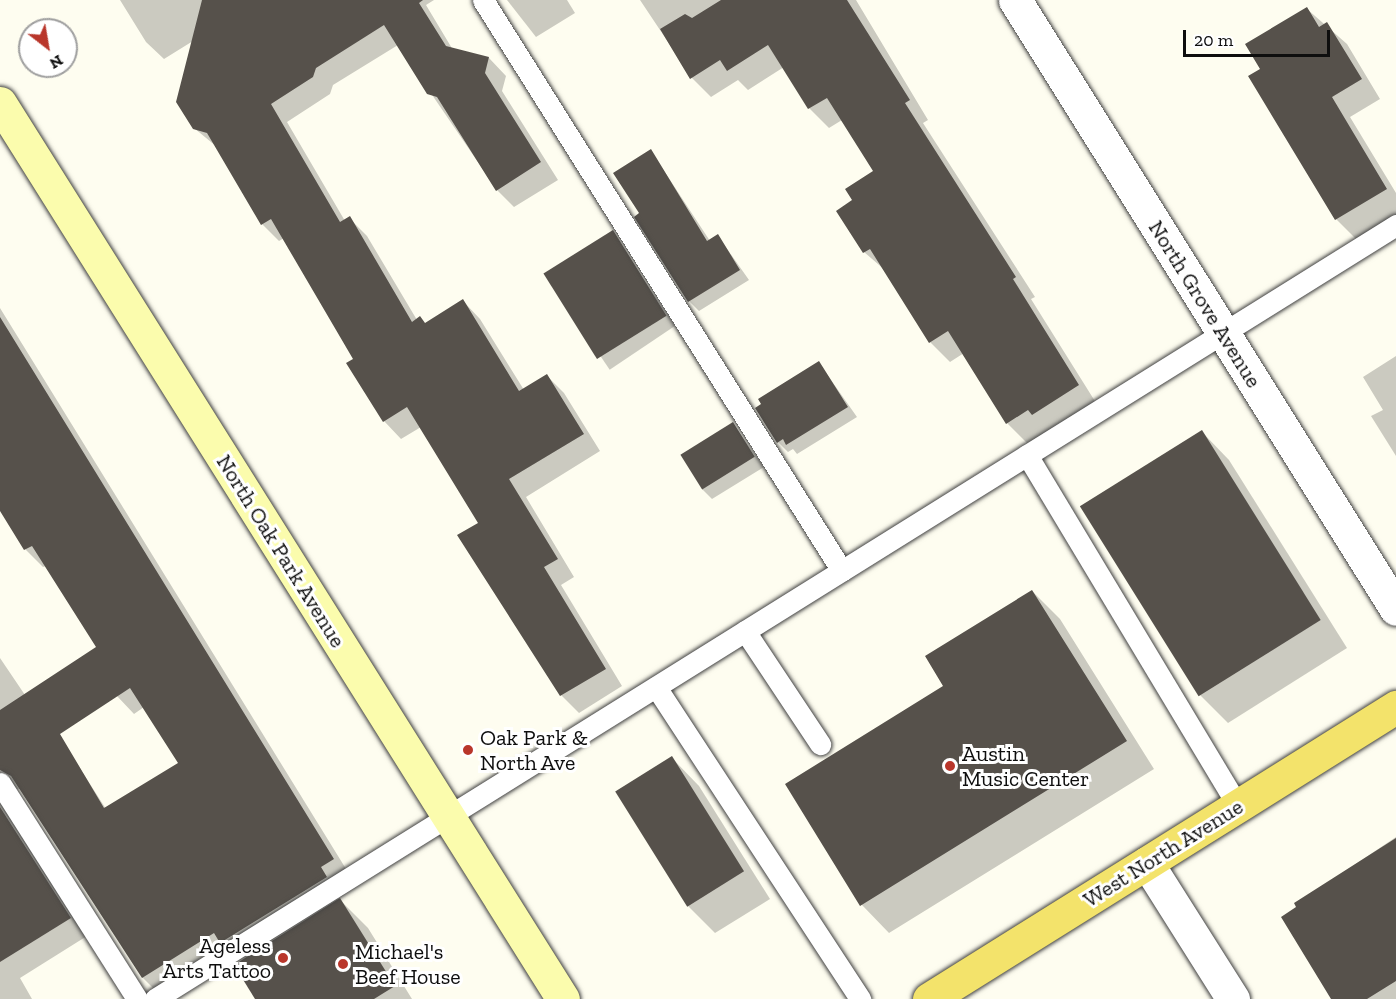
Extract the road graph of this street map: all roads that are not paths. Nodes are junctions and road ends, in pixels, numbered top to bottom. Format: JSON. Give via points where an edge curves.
{"nodes":[{"id":1,"x":483,"y":0,"type":"edge"},
{"id":2,"x":1015,"y":0,"type":"edge"},
{"id":3,"x":0,"y":103,"type":"edge"},
{"id":4,"x":1396,"y":225,"type":"edge"},
{"id":5,"x":1224,"y":333,"type":"junction"},
{"id":6,"x":1027,"y":455,"type":"junction"},
{"id":7,"x":842,"y":571,"type":"junction"},
{"id":8,"x":1396,"y":609,"type":"edge"},
{"id":9,"x":745,"y":631,"type":"junction"},
{"id":10,"x":656,"y":687,"type":"junction"},
{"id":11,"x":1396,"y":707,"type":"edge"},
{"id":12,"x":820,"y":744,"type":"dead end"},
{"id":13,"x":0,"y":783,"type":"edge"},
{"id":14,"x":1238,"y":806,"type":"junction"},
{"id":15,"x":448,"y":816,"type":"junction"},
{"id":16,"x":1147,"y":863,"type":"junction"},
{"id":17,"x":137,"y":999,"type":"edge"},
{"id":18,"x":155,"y":999,"type":"edge"},
{"id":19,"x":563,"y":999,"type":"edge"},
{"id":20,"x":860,"y":999,"type":"edge"},
{"id":21,"x":929,"y":999,"type":"edge"},
{"id":22,"x":1233,"y":999,"type":"edge"}],
"edges":[{"from":1,"to":7,"type":"lane"},
{"from":2,"to":5,"type":"street","name":"North Grove Avenue"},
{"from":3,"to":15,"type":"street","name":"North Oak Park Avenue"},
{"from":4,"to":5,"type":"lane"},
{"from":5,"to":6,"type":"lane"},
{"from":5,"to":8,"type":"street","name":"North Grove Avenue"},
{"from":6,"to":7,"type":"lane"},
{"from":6,"to":14,"type":"lane"},
{"from":7,"to":9,"type":"lane"},
{"from":9,"to":10,"type":"lane"},
{"from":9,"to":12,"type":"lane"},
{"from":10,"to":15,"type":"lane"},
{"from":10,"to":20,"type":"lane"},
{"from":11,"to":14,"type":"main road","name":"West North Avenue"},
{"from":13,"to":17,"type":"lane"},
{"from":14,"to":16,"type":"main road","name":"West North Avenue"},
{"from":15,"to":18,"type":"lane"},
{"from":15,"to":19,"type":"street","name":"North Oak Park Avenue"},
{"from":16,"to":21,"type":"main road","name":"West North Avenue"},
{"from":16,"to":22,"type":"street"}]}
